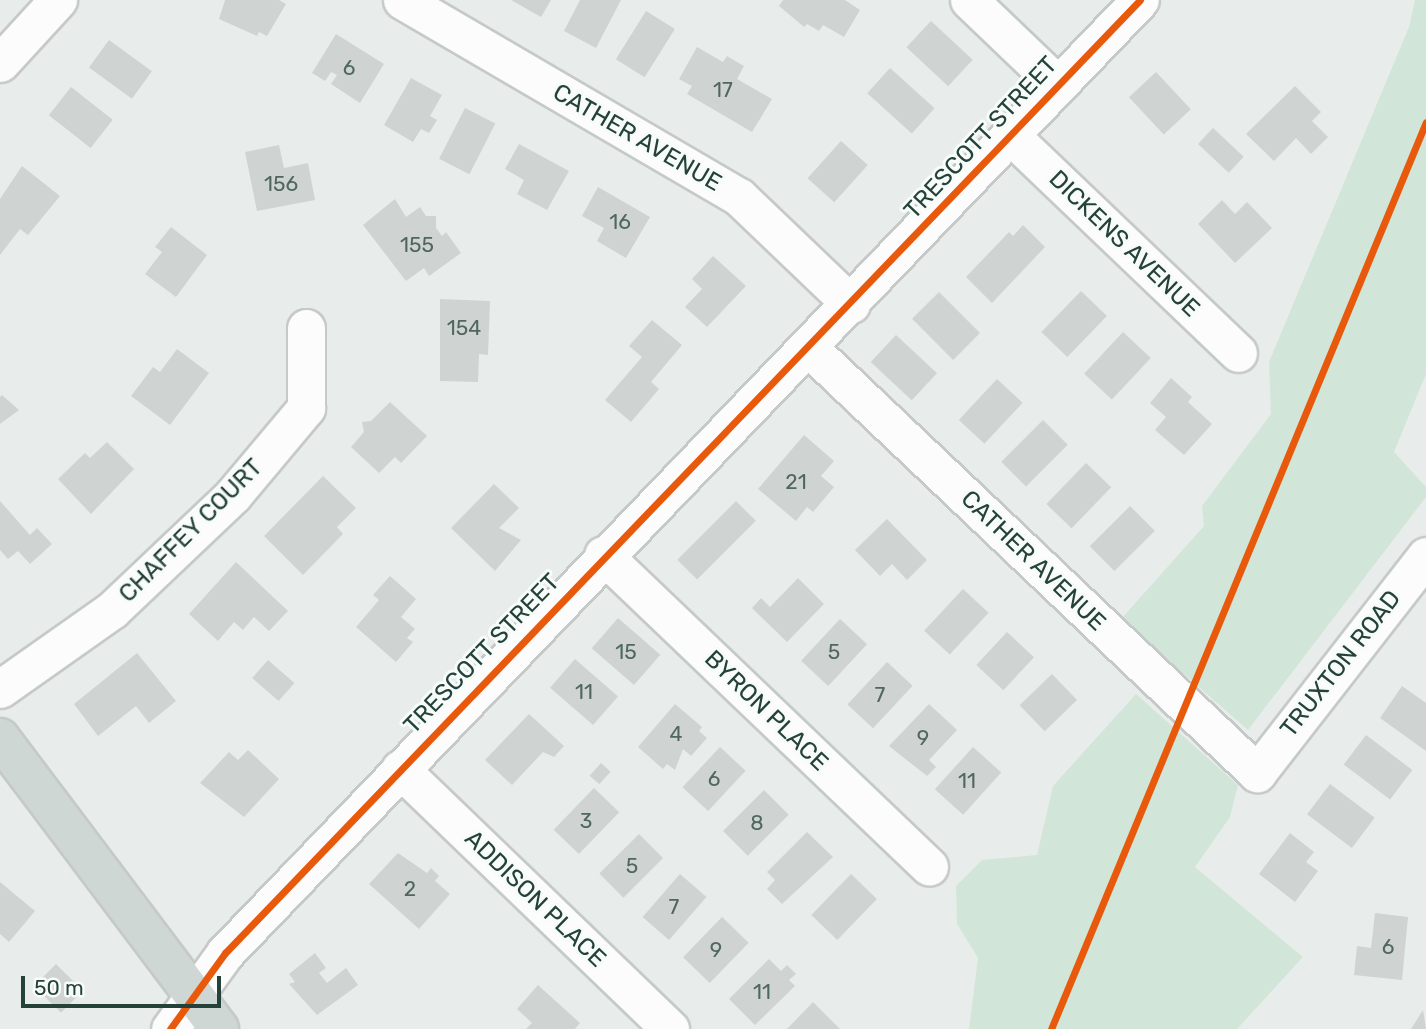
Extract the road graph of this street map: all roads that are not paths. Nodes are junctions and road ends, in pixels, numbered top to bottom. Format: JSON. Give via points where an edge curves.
{"nodes":[{"id":1,"x":58,"y":0,"type":"edge"},
{"id":2,"x":402,"y":0,"type":"edge"},
{"id":3,"x":969,"y":0,"type":"edge"},
{"id":4,"x":1140,"y":0,"type":"edge"},
{"id":5,"x":0,"y":63,"type":"edge"},
{"id":6,"x":1058,"y":85,"type":"junction"},
{"id":7,"x":1011,"y":136,"type":"junction"},
{"id":8,"x":851,"y":303,"type":"junction"},
{"id":9,"x":306,"y":328,"type":"dead end"},
{"id":10,"x":809,"y":348,"type":"junction"},
{"id":11,"x":1238,"y":353,"type":"dead end"},
{"id":12,"x":603,"y":555,"type":"junction"},
{"id":13,"x":1426,"y":556,"type":"edge"},
{"id":14,"x":0,"y":689,"type":"edge"},
{"id":15,"x":0,"y":739,"type":"edge"},
{"id":16,"x":400,"y":769,"type":"junction"},
{"id":17,"x":1256,"y":773,"type":"joint"},
{"id":18,"x":929,"y":867,"type":"dead end"},
{"id":19,"x":195,"y":997,"type":"junction"},
{"id":20,"x":170,"y":1029,"type":"edge"},
{"id":21,"x":219,"y":1029,"type":"edge"},
{"id":22,"x":670,"y":1029,"type":"edge"}],
"edges":[{"from":1,"to":5,"type":"street"},
{"from":2,"to":8,"type":"street","name":"CATHER AVENUE","via":[[738,197]]},
{"from":3,"to":6,"type":"street"},
{"from":4,"to":6,"type":"street","name":"TRESCOTT STREET"},
{"from":6,"to":7,"type":"street","name":"TRESCOTT STREET"},
{"from":7,"to":8,"type":"street","name":"TRESCOTT STREET"},
{"from":7,"to":11,"type":"street","name":"DICKENS AVENUE"},
{"from":8,"to":10,"type":"street","name":"TRESCOTT STREET"},
{"from":9,"to":14,"type":"street","name":"CHAFFEY COURT","via":[[306,408],[233,495],[112,610]]},
{"from":10,"to":12,"type":"street","name":"TRESCOTT STREET"},
{"from":10,"to":17,"type":"street","name":"CATHER AVENUE"},
{"from":12,"to":16,"type":"street","name":"TRESCOTT STREET"},
{"from":12,"to":18,"type":"street","name":"BYRON PLACE"},
{"from":13,"to":17,"type":"street","name":"TRUXTON ROAD"},
{"from":15,"to":19,"type":"main road"},
{"from":16,"to":19,"type":"street","name":"TRESCOTT STREET","via":[[225,953]]},
{"from":16,"to":22,"type":"street","name":"ADDISON PLACE"},
{"from":19,"to":20,"type":"street","name":"TRESCOTT STREET"},
{"from":19,"to":21,"type":"main road"}]}
